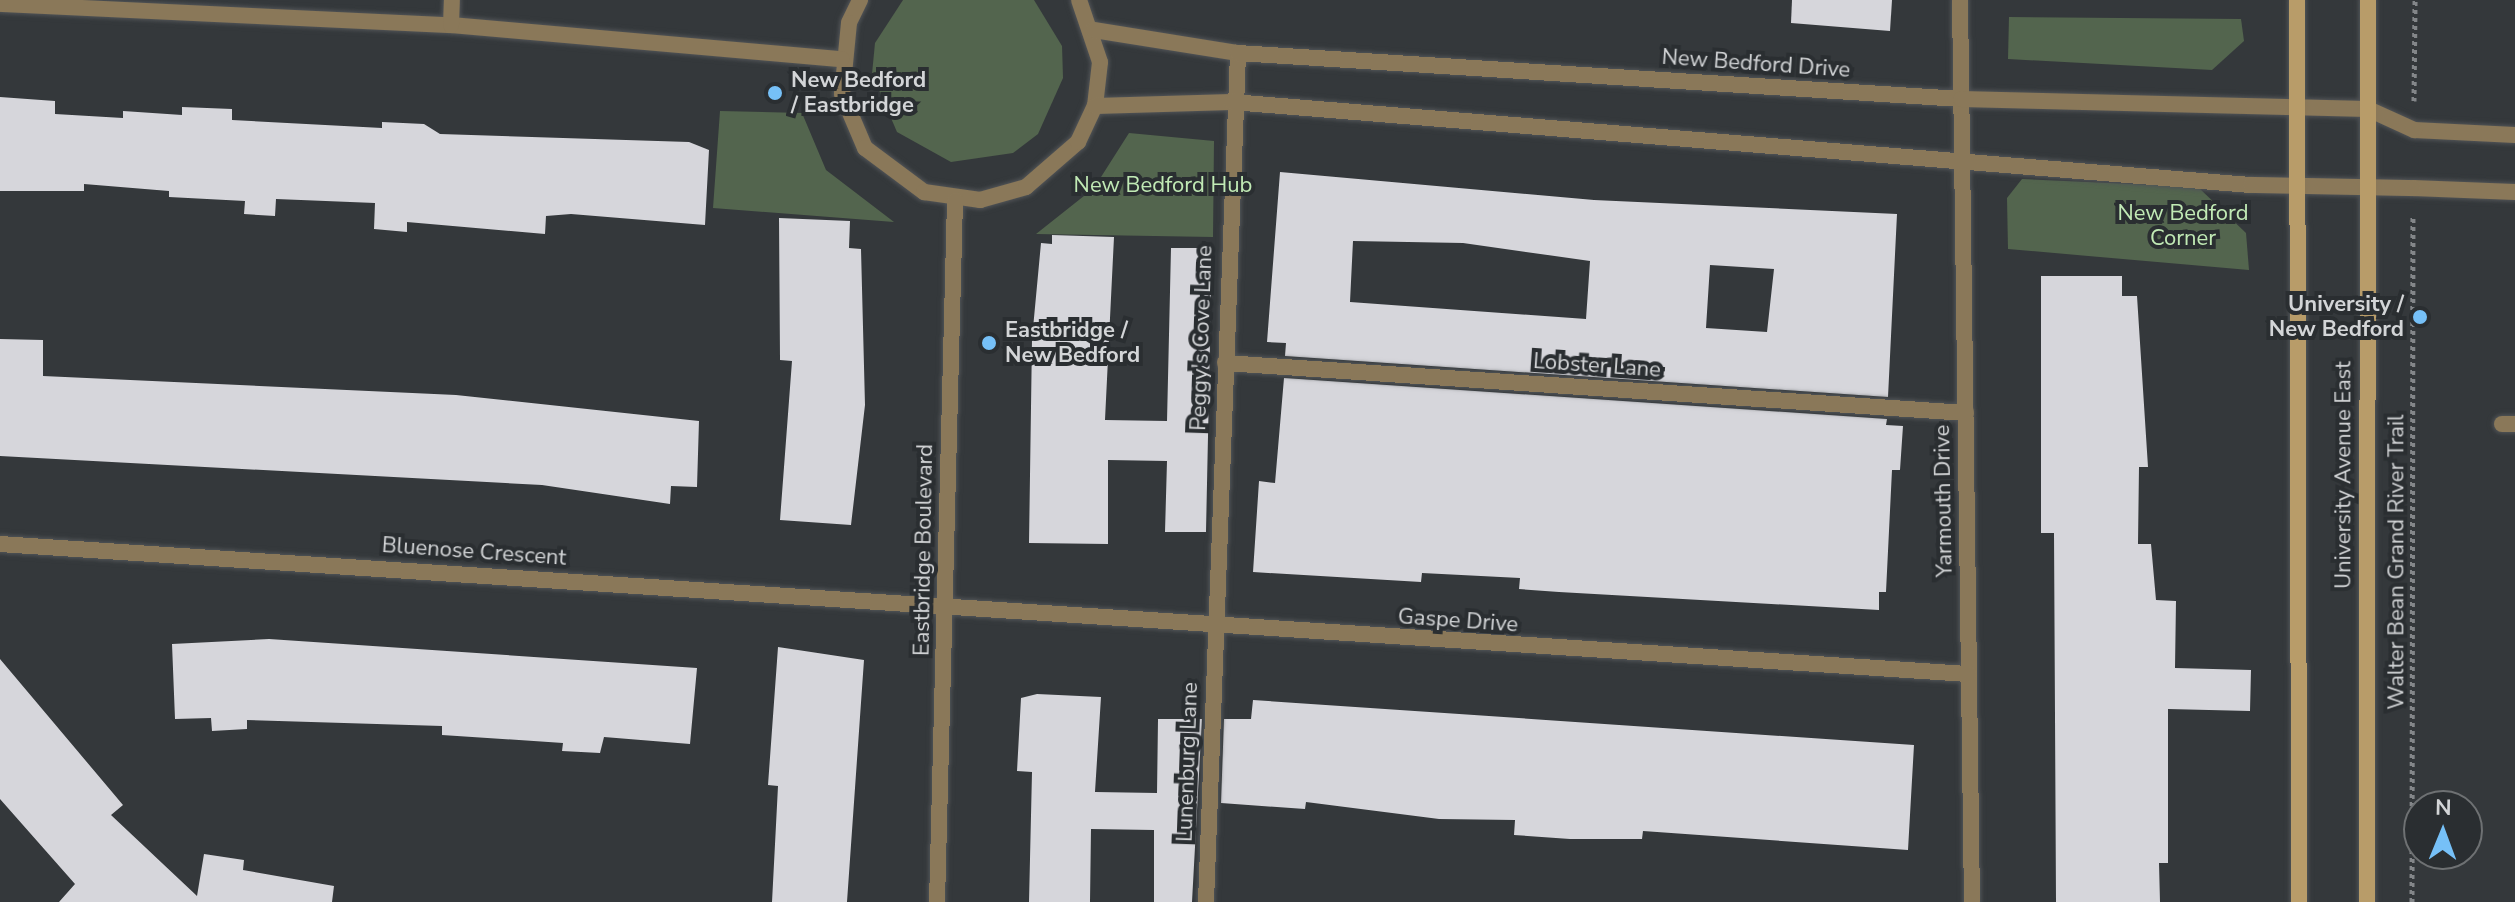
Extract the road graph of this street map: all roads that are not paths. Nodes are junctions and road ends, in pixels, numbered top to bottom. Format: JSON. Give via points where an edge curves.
{"nodes":[{"id":1,"x":452,"y":0,"type":"edge"},
{"id":2,"x":860,"y":0,"type":"edge"},
{"id":3,"x":1079,"y":0,"type":"edge"},
{"id":4,"x":1960,"y":0,"type":"edge"},
{"id":5,"x":2297,"y":0,"type":"edge"},
{"id":6,"x":2368,"y":0,"type":"edge"},
{"id":7,"x":0,"y":4,"type":"edge"},
{"id":8,"x":451,"y":25,"type":"junction"},
{"id":9,"x":1094,"y":30,"type":"junction"},
{"id":10,"x":1238,"y":53,"type":"junction"},
{"id":11,"x":842,"y":59,"type":"junction"},
{"id":12,"x":1961,"y":99,"type":"junction"},
{"id":13,"x":1232,"y":102,"type":"junction"},
{"id":14,"x":1095,"y":106,"type":"junction"},
{"id":15,"x":2297,"y":106,"type":"junction"},
{"id":16,"x":2368,"y":109,"type":"junction"},
{"id":17,"x":2515,"y":135,"type":"edge"},
{"id":18,"x":1966,"y":163,"type":"junction"},
{"id":19,"x":2297,"y":187,"type":"junction"},
{"id":20,"x":2367,"y":190,"type":"junction"},
{"id":21,"x":2515,"y":192,"type":"edge"},
{"id":22,"x":955,"y":200,"type":"junction"},
{"id":23,"x":1225,"y":363,"type":"junction"},
{"id":24,"x":1966,"y":413,"type":"junction"},
{"id":25,"x":0,"y":544,"type":"edge"},
{"id":26,"x":945,"y":604,"type":"junction"},
{"id":27,"x":1214,"y":624,"type":"junction"},
{"id":28,"x":1969,"y":674,"type":"junction"},
{"id":29,"x":937,"y":902,"type":"edge"},
{"id":30,"x":1206,"y":902,"type":"edge"},
{"id":31,"x":1972,"y":902,"type":"edge"},
{"id":32,"x":2299,"y":902,"type":"edge"},
{"id":33,"x":2367,"y":902,"type":"edge"}],
"edges":[{"from":1,"to":8,"type":"street"},
{"from":2,"to":11,"type":"street"},
{"from":3,"to":9,"type":"street"},
{"from":4,"to":12,"type":"street","name":"Yarmouth Drive"},
{"from":5,"to":15,"type":"main road","name":"University Avenue East"},
{"from":6,"to":16,"type":"main road","name":"University Avenue East"},
{"from":7,"to":8,"type":"street"},
{"from":8,"to":11,"type":"street"},
{"from":9,"to":10,"type":"street","name":"New Bedford Drive"},
{"from":9,"to":14,"type":"street","via":[[1100,62]]},
{"from":10,"to":12,"type":"street","name":"New Bedford Drive"},
{"from":10,"to":13,"type":"street","name":"Peggy's Cove Lane"},
{"from":11,"to":22,"type":"street","via":[[842,94],[865,148],[924,192]]},
{"from":12,"to":15,"type":"street","name":"New Bedford Drive"},
{"from":12,"to":18,"type":"street","name":"Yarmouth Drive"},
{"from":13,"to":14,"type":"street"},
{"from":13,"to":18,"type":"street"},
{"from":13,"to":23,"type":"street","name":"Peggy's Cove Lane"},
{"from":14,"to":22,"type":"street","via":[[1078,142],[1047,175],[1004,196]]},
{"from":15,"to":16,"type":"street","name":"New Bedford Drive"},
{"from":15,"to":19,"type":"main road","name":"University Avenue East"},
{"from":16,"to":17,"type":"street","name":"New Bedford Drive","via":[[2414,130]]},
{"from":16,"to":20,"type":"main road","name":"University Avenue East"},
{"from":18,"to":19,"type":"street"},
{"from":18,"to":24,"type":"street","name":"Yarmouth Drive"},
{"from":19,"to":20,"type":"street"},
{"from":19,"to":32,"type":"main road","name":"University Avenue East"},
{"from":20,"to":21,"type":"street"},
{"from":20,"to":33,"type":"main road","name":"University Avenue East"},
{"from":22,"to":26,"type":"street","name":"Eastbridge Boulevard"},
{"from":23,"to":24,"type":"street","name":"Lobster Lane"},
{"from":23,"to":27,"type":"street","name":"Peggy's Cove Lane"},
{"from":24,"to":28,"type":"street","name":"Yarmouth Drive"},
{"from":25,"to":26,"type":"street","name":"Bluenose Crescent"},
{"from":26,"to":27,"type":"street","name":"Gaspe Drive"},
{"from":26,"to":29,"type":"street","name":"Eastbridge Boulevard"},
{"from":27,"to":28,"type":"street","name":"Gaspe Drive"},
{"from":27,"to":30,"type":"street","name":"Lunenburg Lane"},
{"from":28,"to":31,"type":"street","name":"Yarmouth Drive"}]}
